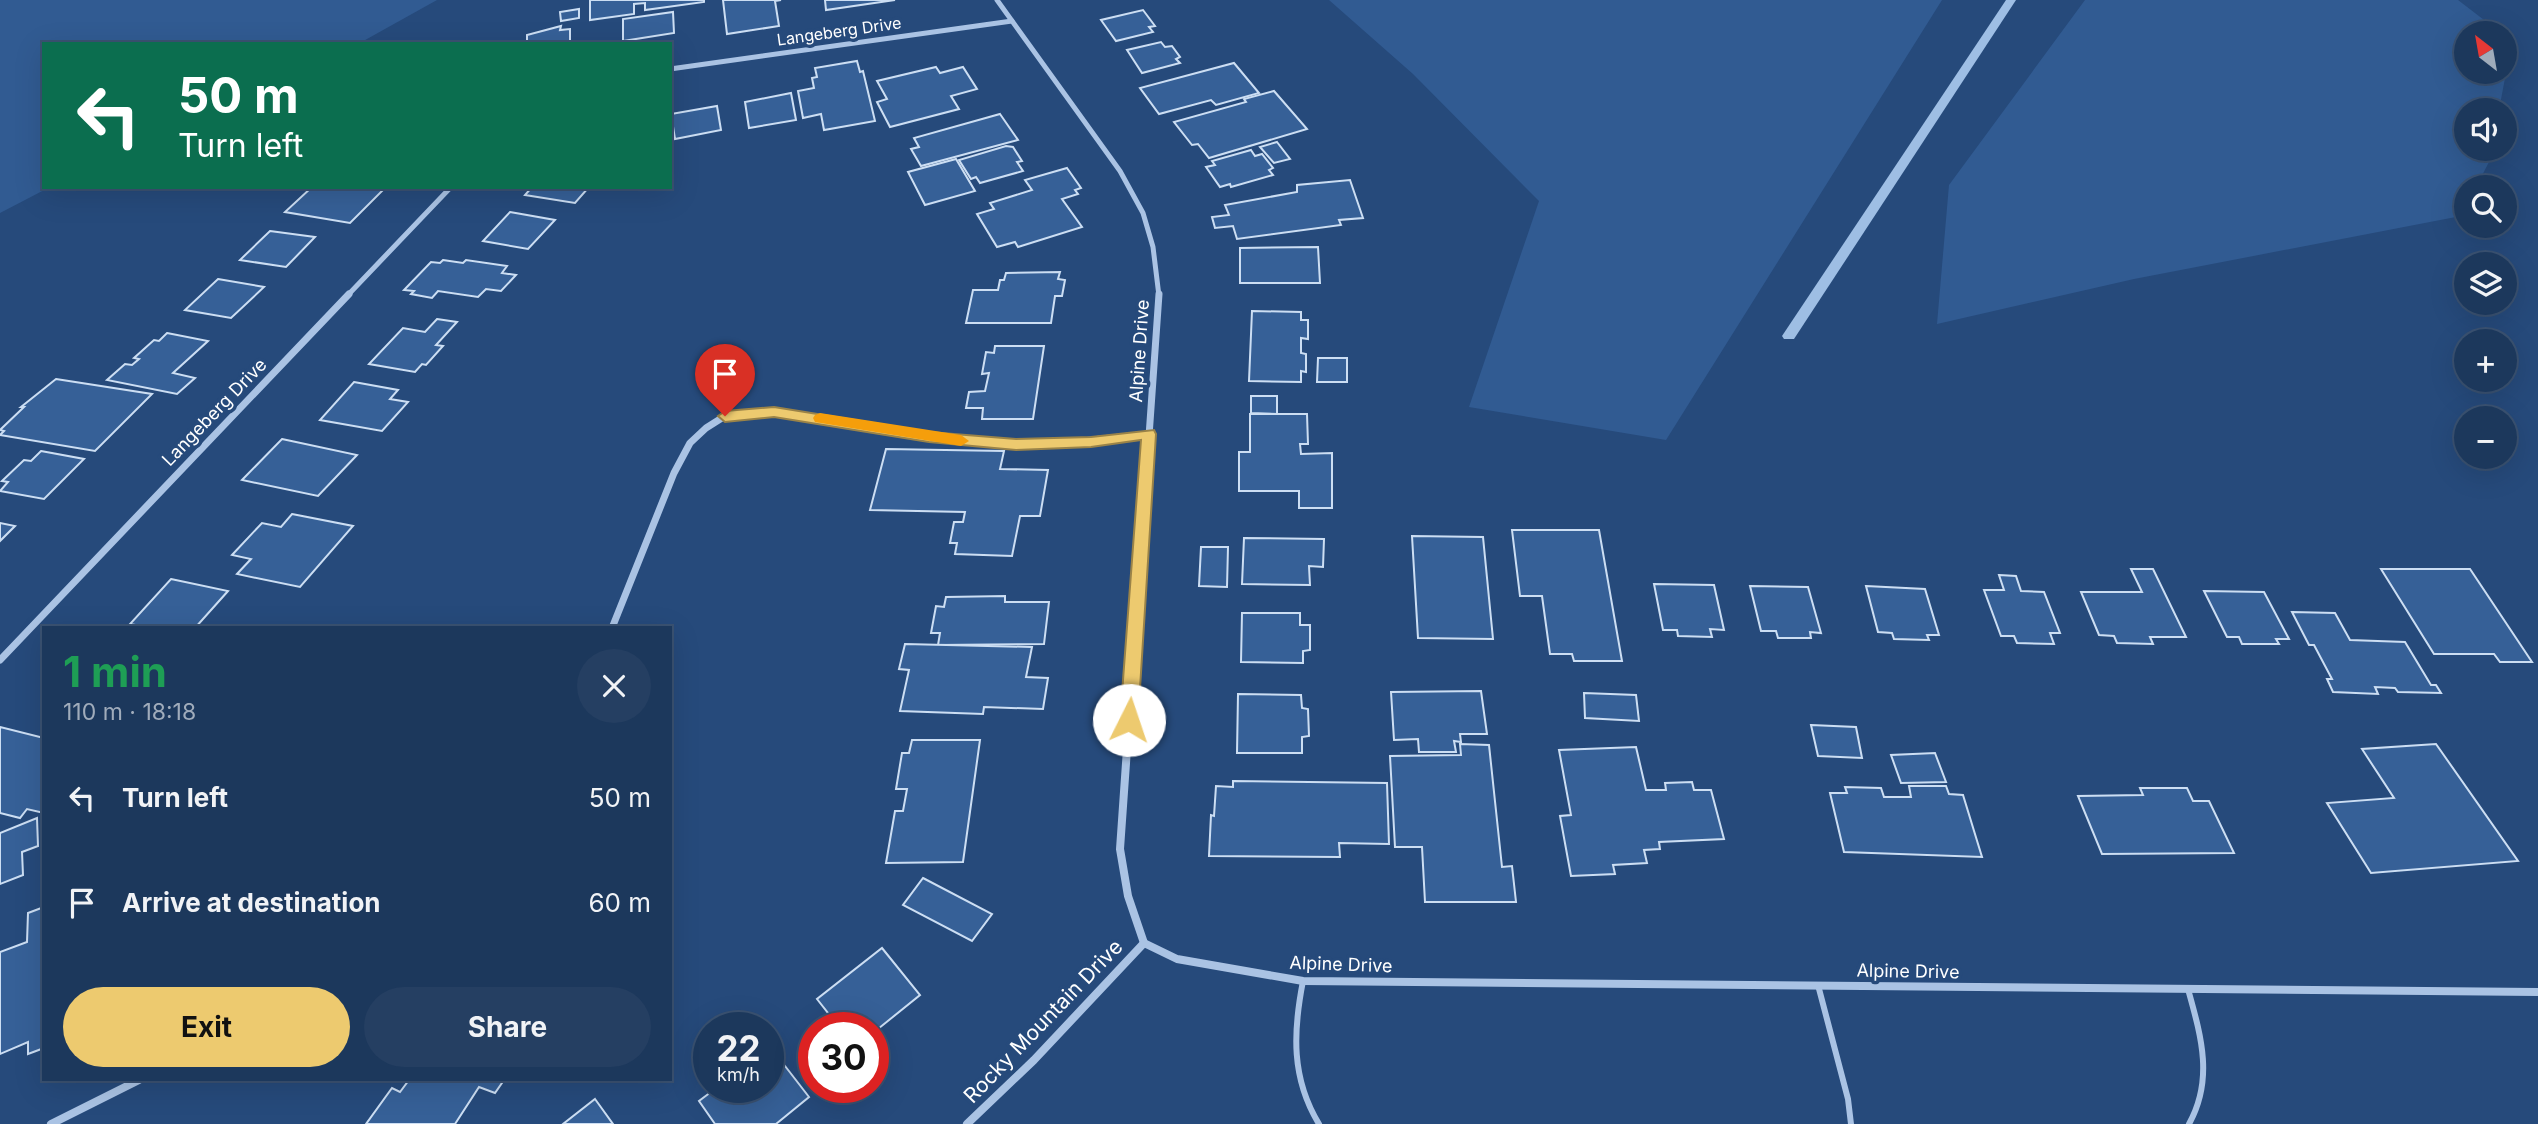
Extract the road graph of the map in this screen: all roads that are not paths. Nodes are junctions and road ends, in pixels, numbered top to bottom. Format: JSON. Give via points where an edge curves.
{"nodes":[{"id":1,"x":997,"y":0,"type":"edge"},
{"id":2,"x":1012,"y":21,"type":"junction"},
{"id":3,"x":672,"y":69,"type":"edge"},
{"id":4,"x":449,"y":189,"type":"edge"},
{"id":5,"x":1149,"y":434,"type":"junction"},
{"id":6,"x":613,"y":626,"type":"edge"},
{"id":7,"x":0,"y":660,"type":"edge"},
{"id":8,"x":1144,"y":943,"type":"junction"},
{"id":9,"x":1303,"y":981,"type":"junction"},
{"id":10,"x":1818,"y":985,"type":"junction"},
{"id":11,"x":2188,"y":989,"type":"junction"},
{"id":12,"x":2538,"y":992,"type":"edge"},
{"id":13,"x":137,"y":1081,"type":"edge"},
{"id":14,"x":51,"y":1124,"type":"edge"},
{"id":15,"x":967,"y":1124,"type":"edge"},
{"id":16,"x":1319,"y":1124,"type":"edge"},
{"id":17,"x":1851,"y":1124,"type":"edge"},
{"id":18,"x":2189,"y":1124,"type":"edge"}],
"edges":[{"from":1,"to":2,"type":"street","name":"Alpine Drive"},
{"from":2,"to":3,"type":"street","name":"Langeberg Drive"},
{"from":2,"to":5,"type":"street","name":"Alpine Drive","via":[[1120,171],[1143,213],[1159,294]]},
{"from":4,"to":7,"type":"street","name":"Langeberg Drive"},
{"from":5,"to":6,"type":"street","via":[[1091,442],[1016,444],[929,437],[774,412],[725,416],[690,443]]},
{"from":5,"to":8,"type":"street","name":"Alpine Drive","via":[[1120,849],[1128,896]]},
{"from":8,"to":9,"type":"street","name":"Alpine Drive","via":[[1177,959]]},
{"from":8,"to":15,"type":"street","name":"Rocky Mountain Drive"},
{"from":9,"to":10,"type":"street","name":"Alpine Drive"},
{"from":9,"to":16,"type":"lane","via":[[1294,1062]]},
{"from":10,"to":11,"type":"street","name":"Alpine Drive"},
{"from":10,"to":17,"type":"lane"},
{"from":11,"to":12,"type":"street","name":"Alpine Drive"},
{"from":11,"to":18,"type":"lane","via":[[2203,1046],[2205,1088]]},
{"from":13,"to":14,"type":"street"}]}
